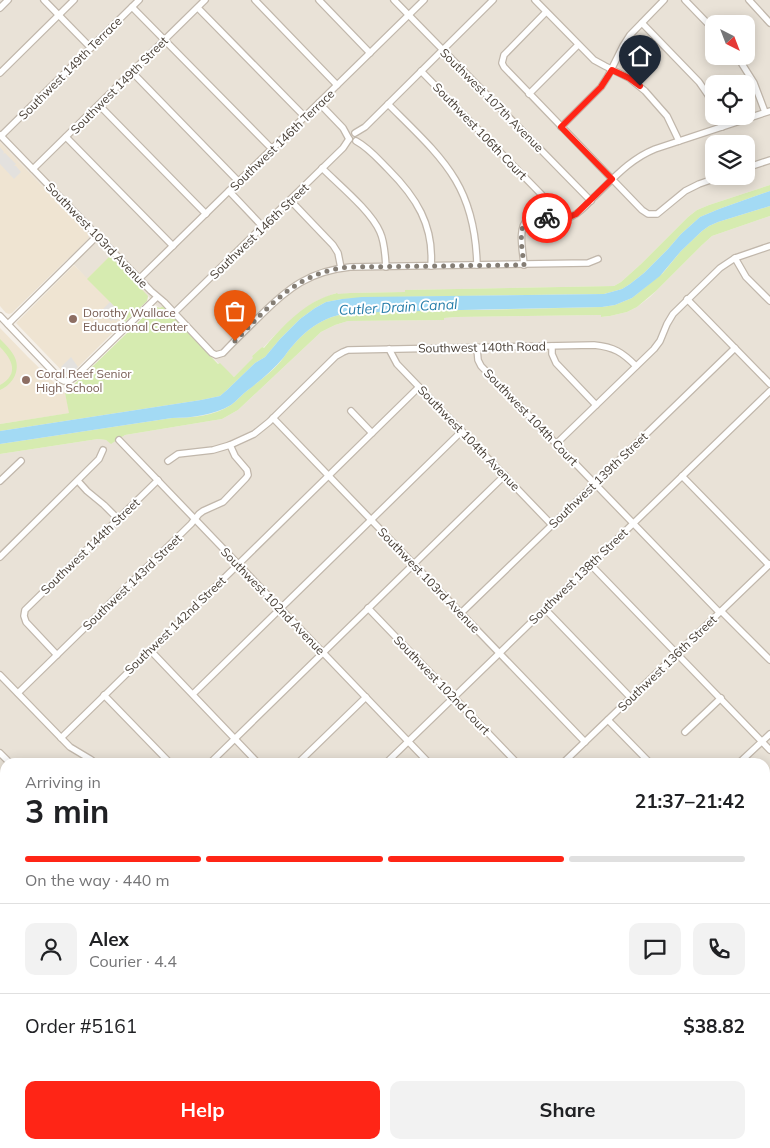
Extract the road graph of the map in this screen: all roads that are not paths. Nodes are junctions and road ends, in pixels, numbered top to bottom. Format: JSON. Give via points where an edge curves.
{"nodes":[{"id":1,"x":8,"y":0,"type":"edge"},
{"id":2,"x":44,"y":0,"type":"edge"},
{"id":3,"x":74,"y":0,"type":"edge"},
{"id":4,"x":139,"y":0,"type":"edge"},
{"id":5,"x":205,"y":0,"type":"edge"},
{"id":6,"x":255,"y":0,"type":"edge"},
{"id":7,"x":319,"y":0,"type":"edge"},
{"id":8,"x":394,"y":0,"type":"edge"},
{"id":9,"x":424,"y":0,"type":"edge"},
{"id":10,"x":492,"y":0,"type":"edge"},
{"id":11,"x":534,"y":0,"type":"edge"},
{"id":12,"x":664,"y":0,"type":"edge"},
{"id":13,"x":685,"y":0,"type":"edge"},
{"id":14,"x":749,"y":0,"type":"edge"},
{"id":15,"x":132,"y":7,"type":"junction"},
{"id":16,"x":0,"y":8,"type":"edge"},
{"id":17,"x":198,"y":8,"type":"junction"},
{"id":18,"x":546,"y":12,"type":"junction"},
{"id":19,"x":58,"y":15,"type":"junction"},
{"id":20,"x":409,"y":16,"type":"junction"},
{"id":21,"x":705,"y":21,"type":"edge"},
{"id":22,"x":642,"y":22,"type":"junction"},
{"id":23,"x":770,"y":23,"type":"edge"},
{"id":24,"x":164,"y":40,"type":"junction"},
{"id":25,"x":578,"y":45,"type":"junction"},
{"id":26,"x":91,"y":48,"type":"junction"},
{"id":27,"x":443,"y":50,"type":"junction"},
{"id":28,"x":370,"y":52,"type":"junction"},
{"id":29,"x":743,"y":65,"type":"edge"},
{"id":30,"x":612,"y":70,"type":"junction"},
{"id":31,"x":421,"y":71,"type":"junction"},
{"id":32,"x":0,"y":72,"type":"edge"},
{"id":33,"x":132,"y":72,"type":"junction"},
{"id":34,"x":337,"y":85,"type":"junction"},
{"id":35,"x":705,"y":91,"type":"edge"},
{"id":36,"x":529,"y":94,"type":"junction"},
{"id":37,"x":319,"y":103,"type":"junction"},
{"id":38,"x":388,"y":104,"type":"junction"},
{"id":39,"x":99,"y":105,"type":"junction"},
{"id":40,"x":768,"y":112,"type":"edge"},
{"id":41,"x":305,"y":117,"type":"junction"},
{"id":42,"x":561,"y":127,"type":"junction"},
{"id":43,"x":722,"y":127,"type":"joint"},
{"id":44,"x":1,"y":136,"type":"edge"},
{"id":45,"x":66,"y":137,"type":"junction"},
{"id":46,"x":354,"y":137,"type":"junction"},
{"id":47,"x":679,"y":141,"type":"junction"},
{"id":48,"x":272,"y":149,"type":"junction"},
{"id":49,"x":770,"y":160,"type":"edge"},
{"id":50,"x":755,"y":165,"type":"edge"},
{"id":51,"x":322,"y":168,"type":"junction"},
{"id":52,"x":33,"y":170,"type":"junction"},
{"id":53,"x":612,"y":179,"type":"junction"},
{"id":54,"x":239,"y":182,"type":"junction"},
{"id":55,"x":705,"y":182,"type":"edge"},
{"id":56,"x":229,"y":191,"type":"junction"},
{"id":57,"x":290,"y":200,"type":"junction"},
{"id":58,"x":591,"y":200,"type":"junction"},
{"id":59,"x":206,"y":214,"type":"junction"},
{"id":60,"x":549,"y":218,"type":"junction"},
{"id":61,"x":263,"y":227,"type":"junction"},
{"id":62,"x":97,"y":236,"type":"junction"},
{"id":63,"x":173,"y":246,"type":"junction"},
{"id":64,"x":770,"y":246,"type":"edge"},
{"id":65,"x":735,"y":258,"type":"junction"},
{"id":66,"x":598,"y":259,"type":"dead end"},
{"id":67,"x":477,"y":265,"type":"junction"},
{"id":68,"x":524,"y":265,"type":"junction"},
{"id":69,"x":431,"y":266,"type":"junction"},
{"id":70,"x":386,"y":267,"type":"junction"},
{"id":71,"x":341,"y":268,"type":"junction"},
{"id":72,"x":139,"y":279,"type":"junction"},
{"id":73,"x":157,"y":297,"type":"junction"},
{"id":74,"x":687,"y":299,"type":"junction"},
{"id":75,"x":770,"y":301,"type":"edge"},
{"id":76,"x":174,"y":313,"type":"junction"},
{"id":77,"x":0,"y":316,"type":"edge"},
{"id":78,"x":8,"y":324,"type":"junction"},
{"id":79,"x":552,"y":346,"type":"junction"},
{"id":80,"x":477,"y":348,"type":"junction"},
{"id":81,"x":734,"y":348,"type":"junction"},
{"id":82,"x":389,"y":349,"type":"junction"},
{"id":83,"x":636,"y":366,"type":"junction"},
{"id":84,"x":770,"y":384,"type":"edge"},
{"id":85,"x":419,"y":387,"type":"junction"},
{"id":86,"x":770,"y":390,"type":"edge"},
{"id":87,"x":596,"y":405,"type":"junction"},
{"id":88,"x":351,"y":411,"type":"dead end"},
{"id":89,"x":273,"y":418,"type":"junction"},
{"id":90,"x":462,"y":431,"type":"junction"},
{"id":91,"x":372,"y":433,"type":"junction"},
{"id":92,"x":120,"y":440,"type":"dead end"},
{"id":93,"x":557,"y":443,"type":"junction"},
{"id":94,"x":230,"y":445,"type":"junction"},
{"id":95,"x":103,"y":450,"type":"dead end"},
{"id":96,"x":21,"y":461,"type":"dead end"},
{"id":97,"x":168,"y":461,"type":"dead end"},
{"id":98,"x":328,"y":475,"type":"junction"},
{"id":99,"x":505,"y":475,"type":"junction"},
{"id":100,"x":682,"y":476,"type":"junction"},
{"id":101,"x":158,"y":480,"type":"junction"},
{"id":102,"x":0,"y":481,"type":"edge"},
{"id":103,"x":78,"y":481,"type":"junction"},
{"id":104,"x":595,"y":484,"type":"junction"},
{"id":105,"x":118,"y":519,"type":"junction"},
{"id":106,"x":195,"y":519,"type":"junction"},
{"id":107,"x":371,"y":520,"type":"junction"},
{"id":108,"x":633,"y":523,"type":"junction"},
{"id":109,"x":552,"y":524,"type":"junction"},
{"id":110,"x":0,"y":557,"type":"edge"},
{"id":111,"x":238,"y":564,"type":"junction"},
{"id":112,"x":414,"y":564,"type":"junction"},
{"id":113,"x":591,"y":565,"type":"junction"},
{"id":114,"x":769,"y":566,"type":"edge"},
{"id":115,"x":281,"y":608,"type":"junction"},
{"id":116,"x":368,"y":608,"type":"junction"},
{"id":117,"x":545,"y":609,"type":"junction"},
{"id":118,"x":720,"y":611,"type":"junction"},
{"id":119,"x":461,"y":613,"type":"junction"},
{"id":120,"x":150,"y":650,"type":"junction"},
{"id":121,"x":323,"y":653,"type":"junction"},
{"id":122,"x":499,"y":653,"type":"junction"},
{"id":123,"x":677,"y":653,"type":"junction"},
{"id":124,"x":57,"y":655,"type":"junction"},
{"id":125,"x":770,"y":660,"type":"edge"},
{"id":126,"x":0,"y":675,"type":"edge"},
{"id":127,"x":18,"y":693,"type":"junction"},
{"id":128,"x":192,"y":694,"type":"junction"},
{"id":129,"x":104,"y":695,"type":"junction"},
{"id":130,"x":366,"y":697,"type":"junction"},
{"id":131,"x":454,"y":697,"type":"junction"},
{"id":132,"x":631,"y":698,"type":"junction"},
{"id":133,"x":721,"y":698,"type":"junction"},
{"id":134,"x":608,"y":720,"type":"junction"},
{"id":135,"x":685,"y":732,"type":"dead end"},
{"id":136,"x":770,"y":734,"type":"edge"},
{"id":137,"x":61,"y":738,"type":"junction"},
{"id":138,"x":234,"y":739,"type":"junction"},
{"id":139,"x":762,"y":741,"type":"junction"},
{"id":140,"x":408,"y":742,"type":"junction"},
{"id":141,"x":585,"y":742,"type":"junction"},
{"id":142,"x":770,"y":750,"type":"edge"},
{"id":143,"x":88,"y":758,"type":"edge"},
{"id":144,"x":165,"y":758,"type":"edge"},
{"id":145,"x":214,"y":758,"type":"edge"},
{"id":146,"x":253,"y":758,"type":"edge"},
{"id":147,"x":303,"y":758,"type":"edge"},
{"id":148,"x":391,"y":758,"type":"edge"},
{"id":149,"x":424,"y":758,"type":"edge"},
{"id":150,"x":512,"y":758,"type":"edge"},
{"id":151,"x":568,"y":758,"type":"edge"},
{"id":152,"x":645,"y":758,"type":"edge"},
{"id":153,"x":744,"y":758,"type":"edge"}],
"edges":[{"from":1,"to":16,"type":"street"},
{"from":2,"to":19,"type":"street"},
{"from":3,"to":19,"type":"street"},
{"from":4,"to":15,"type":"street","name":"Southwest 149th Terrace"},
{"from":5,"to":17,"type":"street","name":"Southwest 149th Street"},
{"from":6,"to":34,"type":"street"},
{"from":7,"to":28,"type":"street"},
{"from":8,"to":20,"type":"street","name":"Southwest 107th Avenue"},
{"from":9,"to":20,"type":"street","name":"Southwest 146th Terrace"},
{"from":10,"to":27,"type":"street"},
{"from":11,"to":18,"type":"street"},
{"from":12,"to":22,"type":"street"},
{"from":13,"to":21,"type":"street"},
{"from":14,"to":23,"type":"street"},
{"from":15,"to":24,"type":"street"},
{"from":15,"to":26,"type":"street","name":"Southwest 149th Terrace"},
{"from":17,"to":24,"type":"street","name":"Southwest 149th Street"},
{"from":17,"to":41,"type":"street"},
{"from":18,"to":25,"type":"street"},
{"from":18,"to":36,"type":"street","via":[[503,57],[506,71]]},
{"from":19,"to":26,"type":"street"},
{"from":19,"to":32,"type":"street"},
{"from":20,"to":27,"type":"street","name":"Southwest 107th Avenue"},
{"from":20,"to":28,"type":"street","name":"Southwest 146th Terrace"},
{"from":22,"to":30,"type":"street","via":[[623,46]]},
{"from":22,"to":35,"type":"street"},
{"from":24,"to":33,"type":"street","name":"Southwest 149th Street"},
{"from":24,"to":48,"type":"street"},
{"from":25,"to":30,"type":"street","via":[[594,60]]},
{"from":25,"to":36,"type":"street"},
{"from":26,"to":44,"type":"street","name":"Southwest 149th Terrace"},
{"from":27,"to":31,"type":"street"},
{"from":27,"to":58,"type":"street","name":"Southwest 107th Avenue"},
{"from":28,"to":34,"type":"street","name":"Southwest 146th Terrace"},
{"from":29,"to":40,"type":"street"},
{"from":30,"to":42,"type":"street","via":[[601,87]]},
{"from":30,"to":47,"type":"street","via":[[635,82],[658,105]]},
{"from":31,"to":38,"type":"street"},
{"from":31,"to":60,"type":"street","name":"Southwest 106th Court","via":[[544,197]]},
{"from":33,"to":39,"type":"street","name":"Southwest 149th Street"},
{"from":33,"to":54,"type":"street"},
{"from":34,"to":37,"type":"street","name":"Southwest 146th Terrace"},
{"from":36,"to":42,"type":"street"},
{"from":37,"to":41,"type":"street","name":"Southwest 146th Terrace"},
{"from":37,"to":46,"type":"street"},
{"from":38,"to":46,"type":"street"},
{"from":38,"to":67,"type":"street","via":[[438,154],[456,179],[473,222]]},
{"from":39,"to":45,"type":"street","name":"Southwest 149th Street"},
{"from":39,"to":59,"type":"street"},
{"from":40,"to":43,"type":"street"},
{"from":41,"to":48,"type":"street","name":"Southwest 146th Terrace"},
{"from":42,"to":53,"type":"street"},
{"from":43,"to":47,"type":"street"},
{"from":44,"to":52,"type":"street","name":"Southwest 103rd Avenue"},
{"from":45,"to":52,"type":"street","name":"Southwest 149th Street"},
{"from":45,"to":63,"type":"street"},
{"from":46,"to":51,"type":"street","name":"Southwest 146th Street"},
{"from":46,"to":69,"type":"street","via":[[406,188],[419,208],[428,232]]},
{"from":47,"to":53,"type":"street","via":[[641,155]]},
{"from":48,"to":54,"type":"street","name":"Southwest 146th Terrace"},
{"from":49,"to":50,"type":"street"},
{"from":51,"to":57,"type":"street","name":"Southwest 146th Street"},
{"from":51,"to":70,"type":"street","via":[[375,223],[383,242]]},
{"from":52,"to":62,"type":"street","name":"Southwest 103rd Avenue"},
{"from":53,"to":55,"type":"street","via":[[642,210],[655,215],[685,191]]},
{"from":53,"to":58,"type":"street"},
{"from":54,"to":56,"type":"street","name":"Southwest 146th Terrace"},
{"from":56,"to":59,"type":"street","name":"Southwest 146th Terrace"},
{"from":56,"to":61,"type":"street"},
{"from":57,"to":61,"type":"street","name":"Southwest 146th Street"},
{"from":57,"to":71,"type":"street","via":[[333,245]]},
{"from":58,"to":60,"type":"street","via":[[573,216]]},
{"from":59,"to":63,"type":"street","name":"Southwest 146th Terrace"},
{"from":60,"to":68,"type":"street","via":[[525,221],[521,231]]},
{"from":61,"to":76,"type":"street","name":"Southwest 146th Street"},
{"from":62,"to":72,"type":"street","name":"Southwest 103rd Avenue"},
{"from":62,"to":78,"type":"street"},
{"from":63,"to":72,"type":"street","name":"Southwest 146th Terrace"},
{"from":64,"to":65,"type":"street"},
{"from":65,"to":74,"type":"street"},
{"from":65,"to":75,"type":"street","via":[[746,277]]},
{"from":66,"to":68,"type":"street","via":[[588,263]]},
{"from":67,"to":68,"type":"street"},
{"from":67,"to":69,"type":"street"},
{"from":69,"to":70,"type":"street"},
{"from":70,"to":71,"type":"street"},
{"from":71,"to":76,"type":"street","name":"Southwest 103rd Avenue","via":[[315,275],[293,286],[223,353],[216,355]]},
{"from":72,"to":73,"type":"street","name":"Southwest 103rd Avenue"},
{"from":73,"to":76,"type":"street","name":"Southwest 103rd Avenue"},
{"from":73,"to":78,"type":"street","via":[[67,382],[60,379]]},
{"from":74,"to":81,"type":"street"},
{"from":74,"to":83,"type":"street","via":[[670,319],[657,346]]},
{"from":77,"to":78,"type":"street"},
{"from":79,"to":80,"type":"street","name":"Southwest 140th Road"},
{"from":79,"to":83,"type":"street","name":"Southwest 140th Road","via":[[613,348]]},
{"from":79,"to":87,"type":"street","via":[[556,363]]},
{"from":80,"to":82,"type":"street","name":"Southwest 140th Road"},
{"from":80,"to":93,"type":"street","name":"Southwest 104th Court","via":[[481,366]]},
{"from":81,"to":84,"type":"street"},
{"from":81,"to":104,"type":"street","name":"Southwest 139th Street"},
{"from":82,"to":85,"type":"street","name":"Southwest 104th Avenue","via":[[397,364]]},
{"from":82,"to":89,"type":"street","via":[[341,353]]},
{"from":83,"to":87,"type":"street"},
{"from":85,"to":90,"type":"street","name":"Southwest 104th Avenue"},
{"from":85,"to":91,"type":"street","name":"Southwest 142nd Street"},
{"from":86,"to":100,"type":"street","name":"Southwest 138th Street"},
{"from":87,"to":93,"type":"street"},
{"from":88,"to":91,"type":"street"},
{"from":89,"to":94,"type":"street","via":[[257,432]]},
{"from":89,"to":98,"type":"street","name":"Southwest 103rd Avenue"},
{"from":90,"to":99,"type":"street","name":"Southwest 104th Avenue"},
{"from":90,"to":107,"type":"street"},
{"from":91,"to":98,"type":"street","name":"Southwest 142nd Street"},
{"from":92,"to":101,"type":"street","name":"Southwest 102nd Avenue"},
{"from":93,"to":104,"type":"street","name":"Southwest 104th Court"},
{"from":94,"to":97,"type":"street","via":[[178,454]]},
{"from":94,"to":106,"type":"street","name":"Southwest 143rd Street","via":[[247,476],[222,502],[206,509]]},
{"from":95,"to":103,"type":"street","via":[[99,460]]},
{"from":96,"to":102,"type":"street"},
{"from":98,"to":107,"type":"street","name":"Southwest 103rd Avenue"},
{"from":98,"to":111,"type":"street","name":"Southwest 142nd Street"},
{"from":99,"to":109,"type":"street","name":"Southwest 104th Avenue"},
{"from":99,"to":112,"type":"street"},
{"from":100,"to":108,"type":"street","name":"Southwest 138th Street"},
{"from":100,"to":114,"type":"street"},
{"from":101,"to":105,"type":"street","name":"Southwest 144th Street"},
{"from":101,"to":106,"type":"street","name":"Southwest 102nd Avenue"},
{"from":103,"to":105,"type":"street"},
{"from":103,"to":110,"type":"street"},
{"from":104,"to":108,"type":"street","name":"Southwest 104th Court"},
{"from":104,"to":109,"type":"street","name":"Southwest 139th Street"},
{"from":105,"to":124,"type":"street","name":"Southwest 144th Street","via":[[24,614],[28,624]]},
{"from":106,"to":111,"type":"street","name":"Southwest 102nd Avenue"},
{"from":106,"to":124,"type":"street","name":"Southwest 143rd Street"},
{"from":107,"to":112,"type":"street","name":"Southwest 103rd Avenue"},
{"from":107,"to":115,"type":"street"},
{"from":108,"to":113,"type":"street","name":"Southwest 138th Street"},
{"from":108,"to":118,"type":"street","name":"Southwest 104th Court"},
{"from":109,"to":119,"type":"street","name":"Southwest 139th Street"},
{"from":111,"to":115,"type":"street","name":"Southwest 102nd Avenue"},
{"from":111,"to":120,"type":"street","name":"Southwest 142nd Street"},
{"from":112,"to":116,"type":"street"},
{"from":112,"to":119,"type":"street","name":"Southwest 103rd Avenue"},
{"from":113,"to":117,"type":"street","name":"Southwest 138th Street"},
{"from":113,"to":123,"type":"street"},
{"from":114,"to":118,"type":"street","name":"Southwest 136th Street"},
{"from":115,"to":121,"type":"street","name":"Southwest 102nd Avenue"},
{"from":115,"to":128,"type":"street"},
{"from":116,"to":121,"type":"street"},
{"from":116,"to":131,"type":"street","name":"Southwest 102nd Court"},
{"from":117,"to":122,"type":"street","name":"Southwest 138th Street"},
{"from":117,"to":132,"type":"street"},
{"from":118,"to":123,"type":"street","name":"Southwest 136th Street"},
{"from":118,"to":125,"type":"street","name":"Southwest 104th Court"},
{"from":119,"to":122,"type":"street","name":"Southwest 103rd Avenue"},
{"from":120,"to":128,"type":"street"},
{"from":120,"to":129,"type":"street","name":"Southwest 142nd Street"},
{"from":121,"to":130,"type":"street","name":"Southwest 102nd Avenue"},
{"from":121,"to":138,"type":"street"},
{"from":122,"to":131,"type":"street","name":"Southwest 138th Street"},
{"from":122,"to":141,"type":"street","name":"Southwest 103rd Avenue"},
{"from":123,"to":132,"type":"street","name":"Southwest 136th Street"},
{"from":123,"to":133,"type":"street"},
{"from":124,"to":127,"type":"street","name":"Southwest 143rd Street"},
{"from":126,"to":127,"type":"street"},
{"from":127,"to":137,"type":"street"},
{"from":128,"to":138,"type":"street"},
{"from":129,"to":137,"type":"street","name":"Southwest 142nd Street"},
{"from":129,"to":144,"type":"street"},
{"from":130,"to":140,"type":"street","name":"Southwest 102nd Avenue"},
{"from":130,"to":147,"type":"street"},
{"from":131,"to":140,"type":"street","name":"Southwest 138th Street"},
{"from":131,"to":150,"type":"street","name":"Southwest 102nd Court"},
{"from":132,"to":134,"type":"street","name":"Southwest 136th Street"},
{"from":133,"to":135,"type":"street"},
{"from":133,"to":139,"type":"street"},
{"from":134,"to":141,"type":"street","name":"Southwest 136th Street"},
{"from":134,"to":152,"type":"street"},
{"from":136,"to":139,"type":"street"},
{"from":137,"to":143,"type":"street"},
{"from":138,"to":145,"type":"street"},
{"from":138,"to":146,"type":"street"},
{"from":139,"to":142,"type":"street"},
{"from":139,"to":153,"type":"street"},
{"from":140,"to":148,"type":"street","name":"Southwest 138th Street"},
{"from":140,"to":149,"type":"street","name":"Southwest 102nd Avenue"},
{"from":141,"to":151,"type":"street","name":"Southwest 136th Street"}]}
